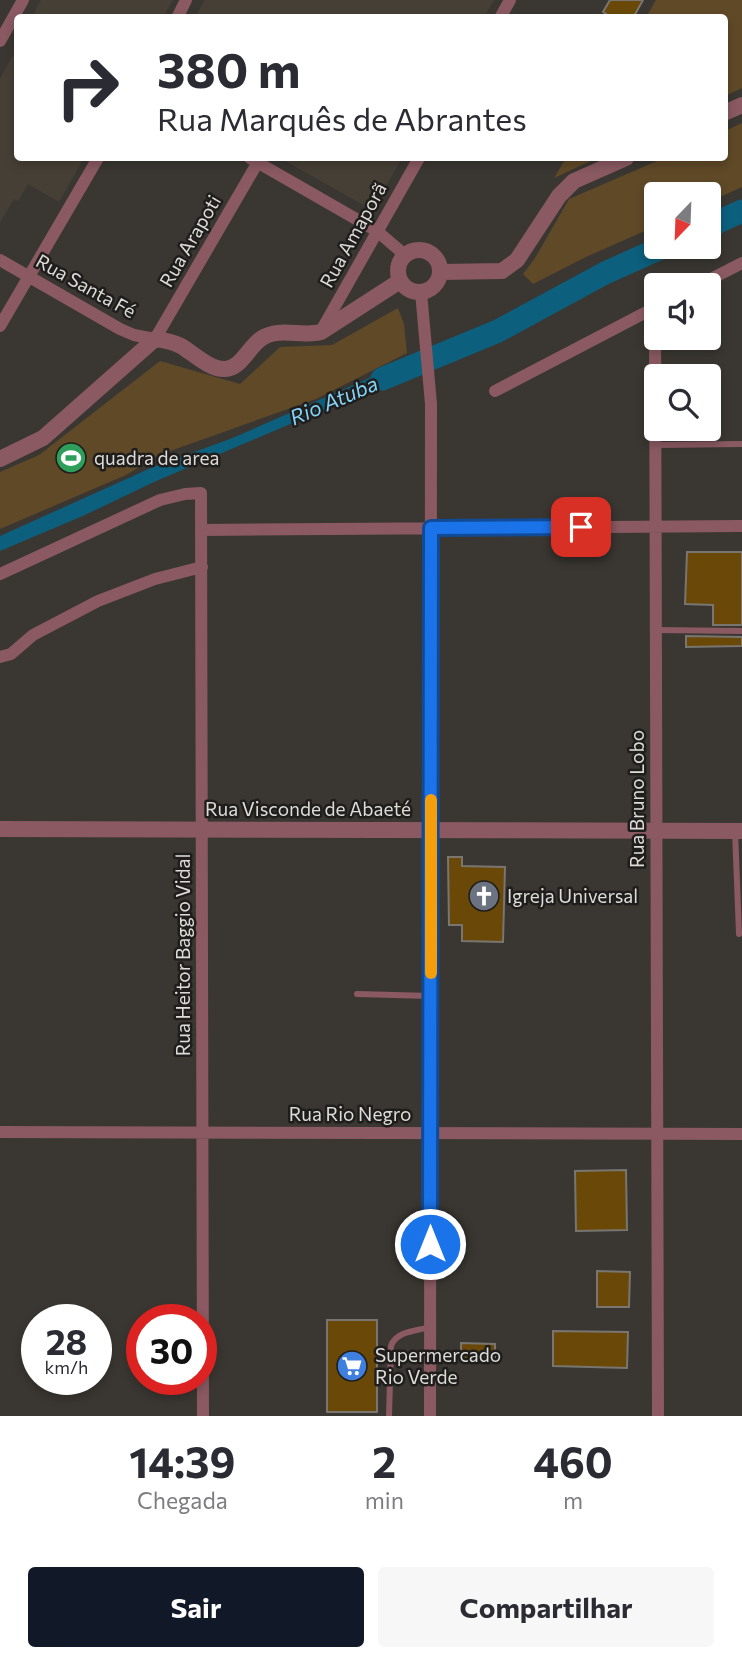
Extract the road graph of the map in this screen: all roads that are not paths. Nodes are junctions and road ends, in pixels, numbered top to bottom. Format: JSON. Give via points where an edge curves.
{"nodes":[{"id":1,"x":23,"y":0,"type":"edge"},
{"id":2,"x":10,"y":20,"type":"edge"},
{"id":3,"x":0,"y":41,"type":"edge"},
{"id":4,"x":96,"y":161,"type":"edge"},
{"id":5,"x":253,"y":161,"type":"edge"},
{"id":6,"x":256,"y":161,"type":"edge"},
{"id":7,"x":417,"y":161,"type":"edge"},
{"id":8,"x":619,"y":161,"type":"edge"},
{"id":9,"x":377,"y":231,"type":"junction"},
{"id":10,"x":405,"y":255,"type":"junction"},
{"id":11,"x":0,"y":260,"type":"edge"},
{"id":12,"x":742,"y":263,"type":"edge"},
{"id":13,"x":440,"y":272,"type":"junction"},
{"id":14,"x":721,"y":274,"type":"edge"},
{"id":15,"x":29,"y":276,"type":"junction"},
{"id":16,"x":400,"y":281,"type":"junction"},
{"id":17,"x":422,"y":292,"type":"junction"},
{"id":18,"x":644,"y":314,"type":"edge"},
{"id":19,"x":0,"y":326,"type":"edge"},
{"id":20,"x":321,"y":331,"type":"junction"},
{"id":21,"x":155,"y":339,"type":"junction"},
{"id":22,"x":656,"y":350,"type":"edge"},
{"id":23,"x":495,"y":391,"type":"dead end"},
{"id":24,"x":742,"y":444,"type":"edge"},
{"id":25,"x":656,"y":445,"type":"junction"},
{"id":26,"x":0,"y":459,"type":"edge"},
{"id":27,"x":742,"y":526,"type":"edge"},
{"id":28,"x":656,"y":527,"type":"junction"},
{"id":29,"x":431,"y":528,"type":"junction"},
{"id":30,"x":201,"y":530,"type":"junction"},
{"id":31,"x":202,"y":567,"type":"junction"},
{"id":32,"x":0,"y":574,"type":"edge"},
{"id":33,"x":656,"y":630,"type":"junction"},
{"id":34,"x":742,"y":631,"type":"edge"},
{"id":35,"x":0,"y":657,"type":"edge"},
{"id":36,"x":0,"y":829,"type":"edge"},
{"id":37,"x":202,"y":830,"type":"junction"},
{"id":38,"x":431,"y":831,"type":"junction"},
{"id":39,"x":657,"y":831,"type":"junction"},
{"id":40,"x":738,"y":831,"type":"edge"},
{"id":41,"x":739,"y":934,"type":"dead end"},
{"id":42,"x":358,"y":994,"type":"dead end"},
{"id":43,"x":431,"y":996,"type":"junction"},
{"id":44,"x":0,"y":1132,"type":"edge"},
{"id":45,"x":203,"y":1133,"type":"junction"},
{"id":46,"x":430,"y":1134,"type":"junction"},
{"id":47,"x":657,"y":1134,"type":"junction"},
{"id":48,"x":742,"y":1135,"type":"edge"},
{"id":49,"x":430,"y":1327,"type":"junction"},
{"id":50,"x":204,"y":1416,"type":"edge"},
{"id":51,"x":389,"y":1416,"type":"edge"},
{"id":52,"x":430,"y":1416,"type":"edge"},
{"id":53,"x":658,"y":1416,"type":"edge"}],
"edges":[{"from":1,"to":2,"type":"street"},
{"from":2,"to":3,"type":"street"},
{"from":4,"to":15,"type":"street"},
{"from":5,"to":21,"type":"street","name":"Rua Arapoti"},
{"from":6,"to":9,"type":"street"},
{"from":7,"to":9,"type":"street","name":"Rua Amaporã"},
{"from":8,"to":13,"type":"street","via":[[574,181],[517,260],[502,271]]},
{"from":9,"to":10,"type":"street"},
{"from":9,"to":20,"type":"street","name":"Rua Amaporã"},
{"from":10,"to":13,"type":"street","via":[[425,250],[436,258]]},
{"from":10,"to":16,"type":"street","via":[[398,267]]},
{"from":11,"to":15,"type":"street","name":"Rua Santa Fé"},
{"from":12,"to":14,"type":"street"},
{"from":13,"to":17,"type":"street","via":[[432,287]]},
{"from":15,"to":19,"type":"street"},
{"from":15,"to":21,"type":"street","name":"Rua Santa Fé","via":[[120,329]]},
{"from":16,"to":17,"type":"street","via":[[409,290]]},
{"from":16,"to":20,"type":"street"},
{"from":17,"to":29,"type":"street","via":[[431,404]]},
{"from":18,"to":23,"type":"street"},
{"from":20,"to":21,"type":"street","via":[[271,334],[225,370],[179,345]]},
{"from":21,"to":26,"type":"street","via":[[43,438]]},
{"from":22,"to":25,"type":"street","name":"Rua Bruno Lobo"},
{"from":24,"to":25,"type":"lane"},
{"from":25,"to":28,"type":"street","name":"Rua Bruno Lobo"},
{"from":27,"to":28,"type":"street"},
{"from":28,"to":29,"type":"street"},
{"from":28,"to":33,"type":"street","name":"Rua Bruno Lobo"},
{"from":29,"to":30,"type":"street"},
{"from":29,"to":38,"type":"street"},
{"from":30,"to":31,"type":"street","name":"Rua Heitor Baggio Vidal"},
{"from":30,"to":32,"type":"street","name":"Rua Heitor Baggio Vidal","via":[[201,493],[185,494],[160,500]]},
{"from":31,"to":35,"type":"street","via":[[98,601]]},
{"from":31,"to":37,"type":"street","name":"Rua Heitor Baggio Vidal"},
{"from":33,"to":34,"type":"lane"},
{"from":33,"to":39,"type":"street","name":"Rua Bruno Lobo"},
{"from":36,"to":37,"type":"street","name":"Rua Visconde de Abaeté"},
{"from":37,"to":38,"type":"street","name":"Rua Visconde de Abaeté"},
{"from":37,"to":45,"type":"street","name":"Rua Heitor Baggio Vidal"},
{"from":38,"to":39,"type":"street","name":"Rua Visconde de Abaeté"},
{"from":38,"to":43,"type":"street"},
{"from":39,"to":40,"type":"street","name":"Rua Visconde de Abaeté"},
{"from":39,"to":47,"type":"street","name":"Rua Bruno Lobo"},
{"from":40,"to":41,"type":"lane"},
{"from":42,"to":43,"type":"lane"},
{"from":43,"to":46,"type":"street"},
{"from":44,"to":45,"type":"street","name":"Rua Rio Negro"},
{"from":45,"to":46,"type":"street","name":"Rua Rio Negro"},
{"from":45,"to":50,"type":"street","name":"Rua Heitor Baggio Vidal"},
{"from":46,"to":47,"type":"street","name":"Rua Rio Negro"},
{"from":46,"to":49,"type":"street"},
{"from":47,"to":48,"type":"street","name":"Rua Rio Negro"},
{"from":47,"to":53,"type":"street","name":"Rua Bruno Lobo"},
{"from":49,"to":51,"type":"lane","via":[[393,1340]]},
{"from":49,"to":52,"type":"street"}]}
